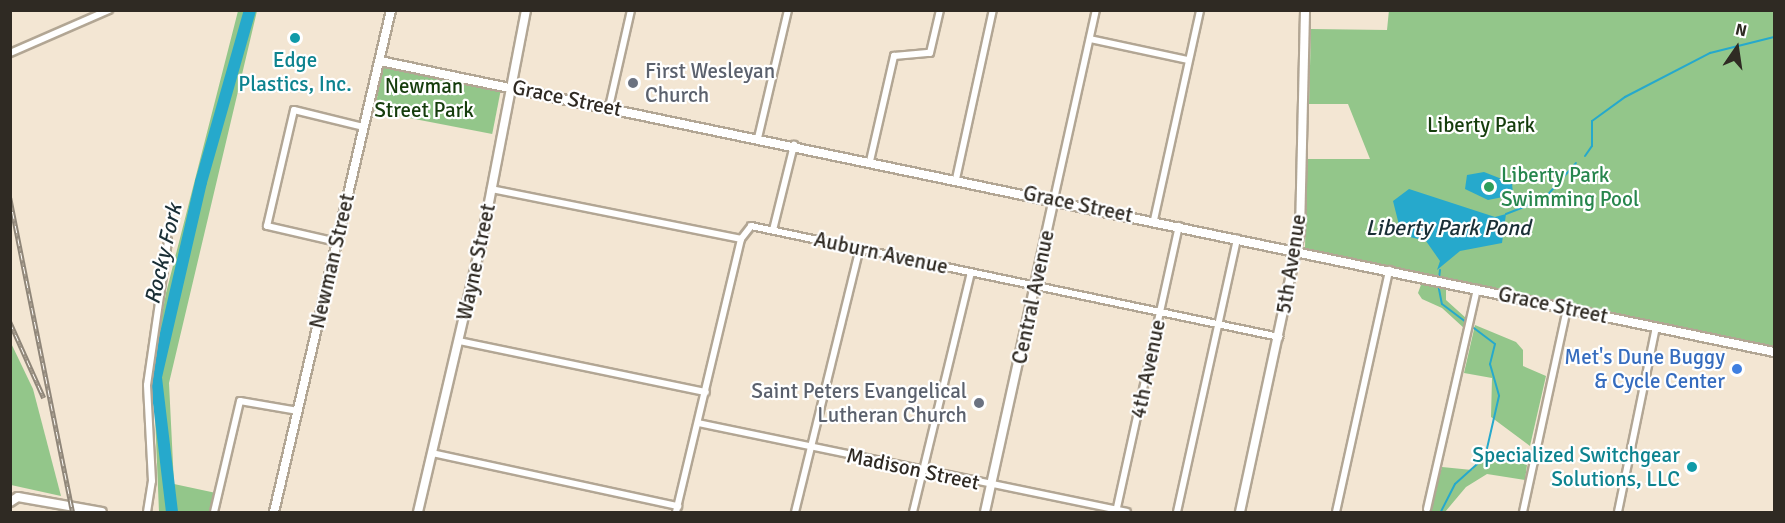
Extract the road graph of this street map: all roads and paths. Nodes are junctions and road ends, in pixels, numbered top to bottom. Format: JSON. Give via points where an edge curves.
{"nodes":[{"id":1,"x":108,"y":10,"type":"edge"},
{"id":2,"x":391,"y":10,"type":"edge"},
{"id":3,"x":526,"y":10,"type":"edge"},
{"id":4,"x":631,"y":10,"type":"edge"},
{"id":5,"x":788,"y":10,"type":"edge"},
{"id":6,"x":940,"y":10,"type":"edge"},
{"id":7,"x":993,"y":10,"type":"edge"},
{"id":8,"x":1096,"y":10,"type":"edge"},
{"id":9,"x":1200,"y":10,"type":"edge"},
{"id":10,"x":1305,"y":10,"type":"edge"},
{"id":11,"x":1090,"y":39,"type":"junction"},
{"id":12,"x":10,"y":53,"type":"edge"},
{"id":13,"x":1188,"y":60,"type":"junction"},
{"id":14,"x":380,"y":61,"type":"junction"},
{"id":15,"x":509,"y":86,"type":"junction"},
{"id":16,"x":609,"y":107,"type":"junction"},
{"id":17,"x":364,"y":127,"type":"junction"},
{"id":18,"x":758,"y":138,"type":"junction"},
{"id":19,"x":794,"y":145,"type":"junction"},
{"id":20,"x":870,"y":161,"type":"junction"},
{"id":21,"x":956,"y":179,"type":"junction"},
{"id":22,"x":491,"y":189,"type":"junction"},
{"id":23,"x":1054,"y":199,"type":"junction"},
{"id":24,"x":1154,"y":220,"type":"junction"},
{"id":25,"x":1179,"y":226,"type":"junction"},
{"id":26,"x":773,"y":230,"type":"junction"},
{"id":27,"x":1237,"y":238,"type":"junction"},
{"id":28,"x":741,"y":239,"type":"junction"},
{"id":29,"x":168,"y":241,"type":"dead end"},
{"id":30,"x":337,"y":242,"type":"junction"},
{"id":31,"x":860,"y":249,"type":"junction"},
{"id":32,"x":1298,"y":251,"type":"junction"},
{"id":33,"x":1389,"y":270,"type":"junction"},
{"id":34,"x":971,"y":273,"type":"junction"},
{"id":35,"x":1035,"y":286,"type":"junction"},
{"id":36,"x":1477,"y":289,"type":"junction"},
{"id":37,"x":1567,"y":308,"type":"junction"},
{"id":38,"x":1160,"y":312,"type":"junction"},
{"id":39,"x":1219,"y":325,"type":"junction"},
{"id":40,"x":1656,"y":327,"type":"junction"},
{"id":41,"x":1278,"y":338,"type":"junction"},
{"id":42,"x":459,"y":341,"type":"junction"},
{"id":43,"x":1774,"y":352,"type":"edge"},
{"id":44,"x":706,"y":392,"type":"junction"},
{"id":45,"x":298,"y":411,"type":"junction"},
{"id":46,"x":698,"y":423,"type":"junction"},
{"id":47,"x":811,"y":447,"type":"junction"},
{"id":48,"x":432,"y":453,"type":"junction"},
{"id":49,"x":923,"y":470,"type":"junction"},
{"id":50,"x":991,"y":486,"type":"junction"},
{"id":51,"x":13,"y":500,"type":"edge"},
{"id":52,"x":677,"y":509,"type":"edge"},
{"id":53,"x":1427,"y":509,"type":"dead end"},
{"id":54,"x":1117,"y":511,"type":"edge"},
{"id":55,"x":102,"y":513,"type":"edge"},
{"id":56,"x":147,"y":513,"type":"edge"},
{"id":57,"x":214,"y":513,"type":"edge"},
{"id":58,"x":274,"y":513,"type":"edge"},
{"id":59,"x":418,"y":513,"type":"edge"},
{"id":60,"x":795,"y":513,"type":"edge"},
{"id":61,"x":913,"y":513,"type":"edge"},
{"id":62,"x":985,"y":513,"type":"edge"},
{"id":63,"x":1127,"y":513,"type":"edge"},
{"id":64,"x":1178,"y":513,"type":"edge"},
{"id":65,"x":1240,"y":513,"type":"edge"},
{"id":66,"x":1336,"y":513,"type":"edge"},
{"id":67,"x":1522,"y":513,"type":"edge"},
{"id":68,"x":1618,"y":513,"type":"edge"}],
"edges":[{"from":1,"to":12,"type":"street"},
{"from":2,"to":14,"type":"street","name":"Newman Street"},
{"from":3,"to":15,"type":"main road","name":"Wayne Street"},
{"from":4,"to":16,"type":"street"},
{"from":5,"to":18,"type":"street"},
{"from":6,"to":20,"type":"street","via":[[930,53],[894,56]]},
{"from":7,"to":21,"type":"street"},
{"from":8,"to":11,"type":"street","name":"Central Avenue"},
{"from":9,"to":13,"type":"street"},
{"from":10,"to":32,"type":"street","name":"5th Avenue"},
{"from":11,"to":13,"type":"street"},
{"from":11,"to":23,"type":"street","name":"Central Avenue"},
{"from":13,"to":24,"type":"street"},
{"from":14,"to":15,"type":"street","name":"Grace Street"},
{"from":14,"to":17,"type":"street","name":"Newman Street"},
{"from":15,"to":16,"type":"street","name":"Grace Street"},
{"from":15,"to":22,"type":"main road","name":"Wayne Street"},
{"from":16,"to":18,"type":"street","name":"Grace Street"},
{"from":17,"to":30,"type":"street","name":"Newman Street"},
{"from":17,"to":30,"type":"street","via":[[294,110],[267,226]]},
{"from":18,"to":19,"type":"street","name":"Grace Street"},
{"from":19,"to":20,"type":"street","name":"Grace Street"},
{"from":19,"to":26,"type":"street"},
{"from":20,"to":21,"type":"street","name":"Grace Street"},
{"from":21,"to":23,"type":"street","name":"Grace Street"},
{"from":22,"to":28,"type":"street"},
{"from":22,"to":42,"type":"main road","name":"Wayne Street"},
{"from":23,"to":24,"type":"street","name":"Grace Street"},
{"from":23,"to":35,"type":"street","name":"Central Avenue"},
{"from":24,"to":25,"type":"street","name":"Grace Street"},
{"from":25,"to":27,"type":"street","name":"Grace Street"},
{"from":25,"to":38,"type":"street","name":"4th Avenue"},
{"from":26,"to":28,"type":"street","name":"Auburn Avenue","via":[[751,225]]},
{"from":26,"to":31,"type":"street","name":"Auburn Avenue"},
{"from":27,"to":32,"type":"street","name":"Grace Street"},
{"from":27,"to":39,"type":"street"},
{"from":28,"to":44,"type":"street"},
{"from":29,"to":56,"type":"street","via":[[147,385],[152,481]]},
{"from":30,"to":45,"type":"street","name":"Newman Street"},
{"from":31,"to":34,"type":"street","name":"Auburn Avenue"},
{"from":31,"to":47,"type":"street"},
{"from":32,"to":33,"type":"street","name":"Grace Street"},
{"from":32,"to":41,"type":"street","name":"5th Avenue"},
{"from":33,"to":36,"type":"street","name":"Grace Street"},
{"from":33,"to":66,"type":"street"},
{"from":34,"to":35,"type":"street","name":"Auburn Avenue"},
{"from":34,"to":49,"type":"street"},
{"from":35,"to":38,"type":"street","name":"Auburn Avenue"},
{"from":35,"to":50,"type":"street","name":"Central Avenue"},
{"from":36,"to":37,"type":"street","name":"Grace Street"},
{"from":36,"to":53,"type":"street"},
{"from":37,"to":40,"type":"street","name":"Grace Street"},
{"from":37,"to":67,"type":"street"},
{"from":38,"to":39,"type":"street","name":"Auburn Avenue"},
{"from":38,"to":54,"type":"street","name":"4th Avenue"},
{"from":39,"to":41,"type":"street","name":"Auburn Avenue"},
{"from":39,"to":64,"type":"street"},
{"from":40,"to":43,"type":"street","name":"Grace Street"},
{"from":40,"to":68,"type":"street"},
{"from":41,"to":65,"type":"street","name":"5th Avenue"},
{"from":42,"to":44,"type":"street"},
{"from":42,"to":48,"type":"main road","name":"Wayne Street"},
{"from":44,"to":46,"type":"street"},
{"from":45,"to":57,"type":"street","via":[[249,399],[236,409]]},
{"from":45,"to":58,"type":"street","name":"Newman Street"},
{"from":46,"to":47,"type":"street","name":"Madison Street"},
{"from":46,"to":52,"type":"street"},
{"from":47,"to":49,"type":"street","name":"Madison Street"},
{"from":47,"to":60,"type":"street"},
{"from":48,"to":52,"type":"street"},
{"from":48,"to":59,"type":"main road","name":"Wayne Street"},
{"from":49,"to":50,"type":"street","name":"Madison Street"},
{"from":49,"to":61,"type":"street"},
{"from":50,"to":54,"type":"street","name":"Madison Street"},
{"from":50,"to":62,"type":"street","name":"Central Avenue"},
{"from":51,"to":55,"type":"street"},
{"from":54,"to":63,"type":"street","name":"Madison Street"}]}
